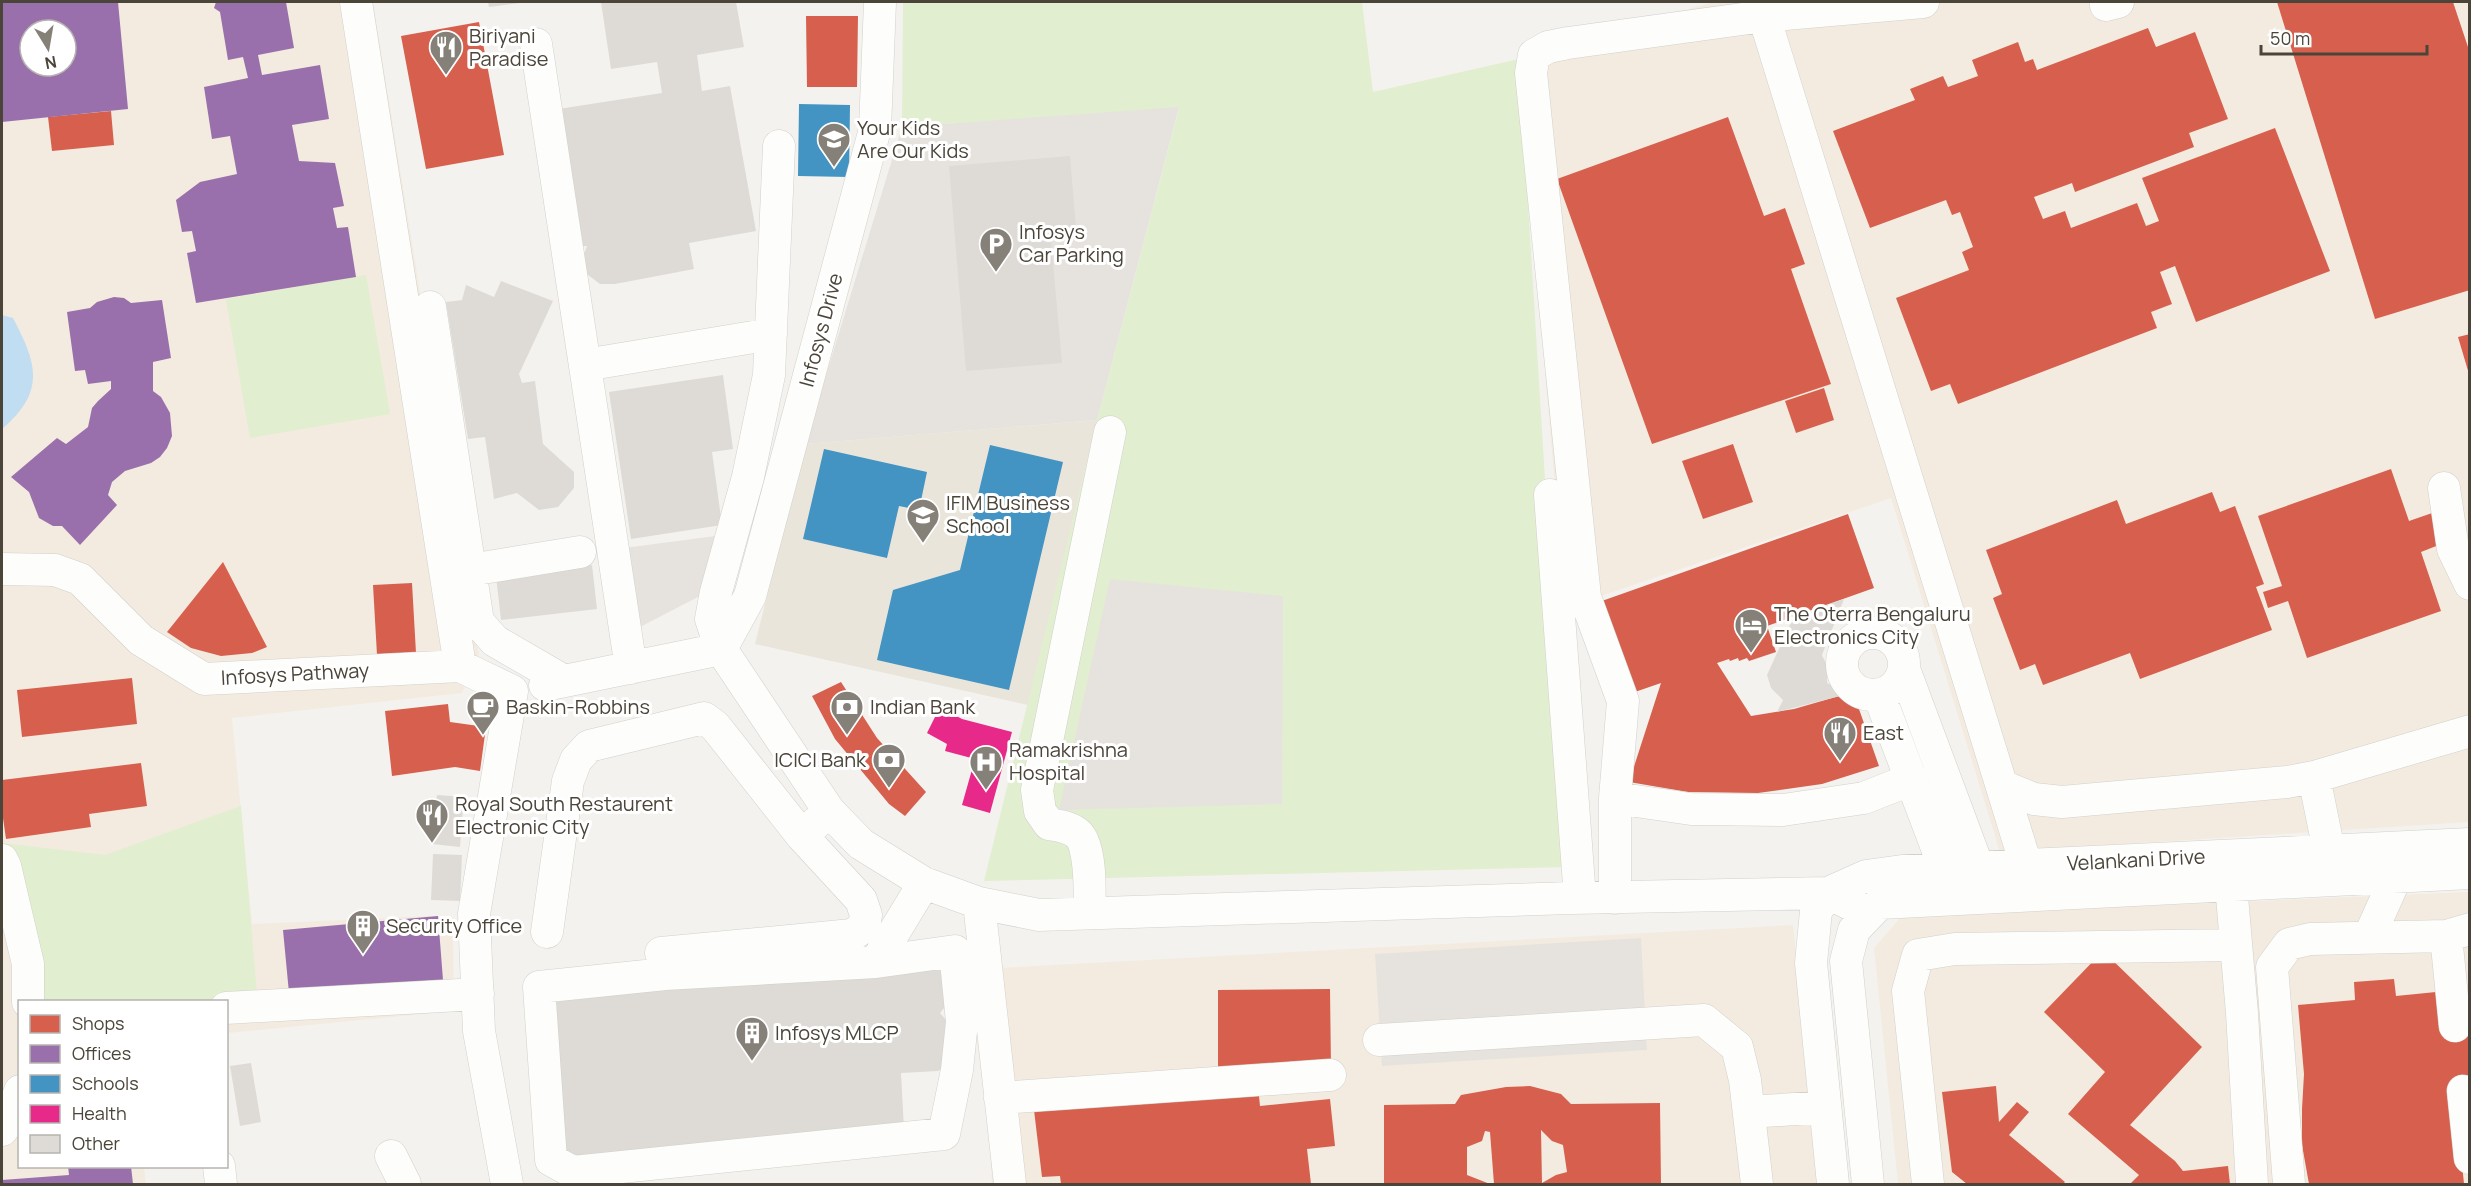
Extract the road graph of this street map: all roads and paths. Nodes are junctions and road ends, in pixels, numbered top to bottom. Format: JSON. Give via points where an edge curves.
{"nodes":[{"id":1,"x":356,"y":2,"type":"edge"},
{"id":2,"x":880,"y":2,"type":"edge"},
{"id":3,"x":1923,"y":2,"type":"edge"},
{"id":4,"x":1764,"y":16,"type":"junction"},
{"id":5,"x":536,"y":44,"type":"dead end"},
{"id":6,"x":779,"y":146,"type":"dead end"},
{"id":7,"x":430,"y":307,"type":"dead end"},
{"id":8,"x":771,"y":334,"type":"junction"},
{"id":9,"x":585,"y":365,"type":"junction"},
{"id":10,"x":1110,"y":432,"type":"dead end"},
{"id":11,"x":2444,"y":488,"type":"dead end"},
{"id":12,"x":1550,"y":495,"type":"dead end"},
{"id":13,"x":580,"y":552,"type":"dead end"},
{"id":14,"x":2,"y":568,"type":"edge"},
{"id":15,"x":470,"y":570,"type":"junction"},
{"id":16,"x":2469,"y":584,"type":"edge"},
{"id":17,"x":721,"y":649,"type":"junction"},
{"id":18,"x":459,"y":666,"type":"junction"},
{"id":19,"x":631,"y":668,"type":"junction"},
{"id":20,"x":1904,"y":669,"type":"junction"},
{"id":21,"x":564,"y":681,"type":"junction"},
{"id":22,"x":512,"y":691,"type":"junction"},
{"id":23,"x":1879,"y":695,"type":"junction"},
{"id":24,"x":2469,"y":731,"type":"edge"},
{"id":25,"x":2313,"y":777,"type":"junction"},
{"id":26,"x":1912,"y":779,"type":"junction"},
{"id":27,"x":2002,"y":786,"type":"junction"},
{"id":28,"x":1615,"y":798,"type":"junction"},
{"id":29,"x":829,"y":811,"type":"junction"},
{"id":30,"x":802,"y":836,"type":"junction"},
{"id":31,"x":2329,"y":851,"type":"junction"},
{"id":32,"x":2,"y":860,"type":"edge"},
{"id":33,"x":2026,"y":865,"type":"junction"},
{"id":34,"x":2469,"y":866,"type":"edge"},
{"id":35,"x":1978,"y":867,"type":"junction"},
{"id":36,"x":1945,"y":868,"type":"junction"},
{"id":37,"x":2396,"y":877,"type":"junction"},
{"id":38,"x":924,"y":883,"type":"junction"},
{"id":39,"x":2231,"y":885,"type":"junction"},
{"id":40,"x":1580,"y":898,"type":"junction"},
{"id":41,"x":1616,"y":898,"type":"junction"},
{"id":42,"x":1822,"y":902,"type":"junction"},
{"id":43,"x":979,"y":903,"type":"junction"},
{"id":44,"x":1089,"y":913,"type":"junction"},
{"id":45,"x":1861,"y":922,"type":"junction"},
{"id":46,"x":547,"y":932,"type":"dead end"},
{"id":47,"x":2458,"y":932,"type":"edge"},
{"id":48,"x":2369,"y":937,"type":"junction"},
{"id":49,"x":2236,"y":945,"type":"junction"},
{"id":50,"x":661,"y":953,"type":"dead end"},
{"id":51,"x":876,"y":962,"type":"junction"},
{"id":52,"x":478,"y":994,"type":"junction"},
{"id":53,"x":28,"y":1000,"type":"edge"},
{"id":54,"x":228,"y":1008,"type":"edge"},
{"id":55,"x":2456,"y":1026,"type":"dead end"},
{"id":56,"x":1379,"y":1040,"type":"dead end"},
{"id":57,"x":1330,"y":1075,"type":"dead end"},
{"id":58,"x":2463,"y":1091,"type":"dead end"},
{"id":59,"x":18,"y":1097,"type":"edge"},
{"id":60,"x":1000,"y":1098,"type":"junction"},
{"id":61,"x":1825,"y":1107,"type":"junction"},
{"id":62,"x":1749,"y":1112,"type":"junction"},
{"id":63,"x":2,"y":1130,"type":"edge"},
{"id":64,"x":391,"y":1156,"type":"dead end"},
{"id":65,"x":2469,"y":1158,"type":"edge"},
{"id":66,"x":219,"y":1168,"type":"edge"},
{"id":67,"x":221,"y":1185,"type":"edge"},
{"id":68,"x":405,"y":1185,"type":"edge"},
{"id":69,"x":507,"y":1185,"type":"edge"},
{"id":70,"x":1010,"y":1185,"type":"edge"},
{"id":71,"x":1757,"y":1185,"type":"edge"},
{"id":72,"x":1833,"y":1185,"type":"edge"},
{"id":73,"x":1868,"y":1185,"type":"edge"},
{"id":74,"x":1928,"y":1185,"type":"edge"},
{"id":75,"x":2252,"y":1185,"type":"edge"},
{"id":76,"x":2289,"y":1185,"type":"edge"}],
"edges":[{"from":1,"to":18,"type":"street"},
{"from":2,"to":17,"type":"street","name":"Infosys Drive","via":[[875,129],[750,596]]},
{"from":3,"to":4,"type":"street"},
{"from":4,"to":27,"type":"street"},
{"from":4,"to":28,"type":"street","via":[[1548,46],[1534,55],[1531,73],[1585,597],[1623,701]]},
{"from":5,"to":9,"type":"street"},
{"from":6,"to":8,"type":"street"},
{"from":7,"to":15,"type":"street"},
{"from":8,"to":9,"type":"street"},
{"from":8,"to":17,"type":"street","via":[[769,375],[748,477],[711,619]]},
{"from":9,"to":19,"type":"street"},
{"from":10,"to":44,"type":"street","via":[[1037,790],[1040,811],[1048,824],[1068,828],[1080,836],[1088,861]]},
{"from":11,"to":16,"type":"street","via":[[2453,549]]},
{"from":12,"to":40,"type":"street"},
{"from":13,"to":15,"type":"street"},
{"from":14,"to":18,"type":"street","name":"Infosys Pathway","via":[[55,570],[80,579],[141,640],[204,679]]},
{"from":15,"to":21,"type":"street","via":[[482,629],[495,641]]},
{"from":17,"to":19,"type":"street"},
{"from":17,"to":29,"type":"street"},
{"from":18,"to":22,"type":"street","name":"Infosys Pathway"},
{"from":19,"to":21,"type":"street"},
{"from":20,"to":23,"type":"street","via":[[1892,689]]},
{"from":20,"to":23,"type":"street","via":[[1898,646],[1879,633],[1857,637],[1848,645],[1842,666],[1845,679],[1860,692]]},
{"from":20,"to":35,"type":"street"},
{"from":21,"to":22,"type":"street"},
{"from":22,"to":52,"type":"street","via":[[474,914]]},
{"from":23,"to":26,"type":"street"},
{"from":24,"to":25,"type":"street"},
{"from":25,"to":27,"type":"street","via":[[2062,801],[2034,799]]},
{"from":25,"to":31,"type":"street"},
{"from":26,"to":28,"type":"street","via":[[1864,798],[1783,810],[1691,809]]},
{"from":26,"to":36,"type":"street"},
{"from":27,"to":33,"type":"street"},
{"from":28,"to":41,"type":"street"},
{"from":29,"to":30,"type":"street"},
{"from":29,"to":38,"type":"street","via":[[861,844]]},
{"from":30,"to":46,"type":"street","via":[[715,726],[704,718],[589,746],[576,760],[568,781]]},
{"from":30,"to":50,"type":"street","via":[[861,900],[866,915],[864,927],[852,935]]},
{"from":31,"to":33,"type":"street","name":"Velankani Drive"},
{"from":31,"to":34,"type":"street","name":"Velankani Drive"},
{"from":32,"to":53,"type":"street","via":[[28,964]]},
{"from":33,"to":35,"type":"street","name":"Velankani Drive"},
{"from":34,"to":37,"type":"street","name":"Velankani Drive"},
{"from":35,"to":36,"type":"street","name":"Velankani Drive"},
{"from":36,"to":42,"type":"street","name":"Velankani Drive","via":[[1866,876]]},
{"from":37,"to":39,"type":"street","name":"Velankani Drive"},
{"from":37,"to":48,"type":"street"},
{"from":38,"to":43,"type":"street"},
{"from":38,"to":51,"type":"street"},
{"from":39,"to":45,"type":"street","name":"Velankani Drive","via":[[1910,900],[1880,903]]},
{"from":39,"to":49,"type":"street"},
{"from":40,"to":41,"type":"street"},
{"from":40,"to":44,"type":"street"},
{"from":41,"to":42,"type":"street"},
{"from":42,"to":45,"type":"street"},
{"from":42,"to":61,"type":"street","via":[[1811,963]]},
{"from":43,"to":44,"type":"street","via":[[1039,915]]},
{"from":43,"to":60,"type":"street"},
{"from":45,"to":73,"type":"street","via":[[1846,961]]},
{"from":47,"to":48,"type":"street"},
{"from":47,"to":55,"type":"street"},
{"from":48,"to":76,"type":"street","via":[[2310,939],[2289,944],[2272,967]]},
{"from":49,"to":74,"type":"street","via":[[1955,949],[1918,955],[1908,992]]},
{"from":49,"to":75,"type":"street"},
{"from":51,"to":51,"type":"street","via":[[665,974],[539,987],[551,1160],[573,1172],[944,1134],[962,1022],[955,951]]},
{"from":52,"to":54,"type":"street"},
{"from":52,"to":69,"type":"street","via":[[479,1031]]},
{"from":56,"to":62,"type":"street","via":[[1704,1020],[1737,1047]]},
{"from":57,"to":60,"type":"street"},
{"from":58,"to":65,"type":"street"},
{"from":59,"to":63,"type":"street"},
{"from":60,"to":70,"type":"street"},
{"from":61,"to":62,"type":"street"},
{"from":61,"to":72,"type":"street"},
{"from":62,"to":71,"type":"street"},
{"from":64,"to":68,"type":"street"},
{"from":66,"to":67,"type":"street"}]}
